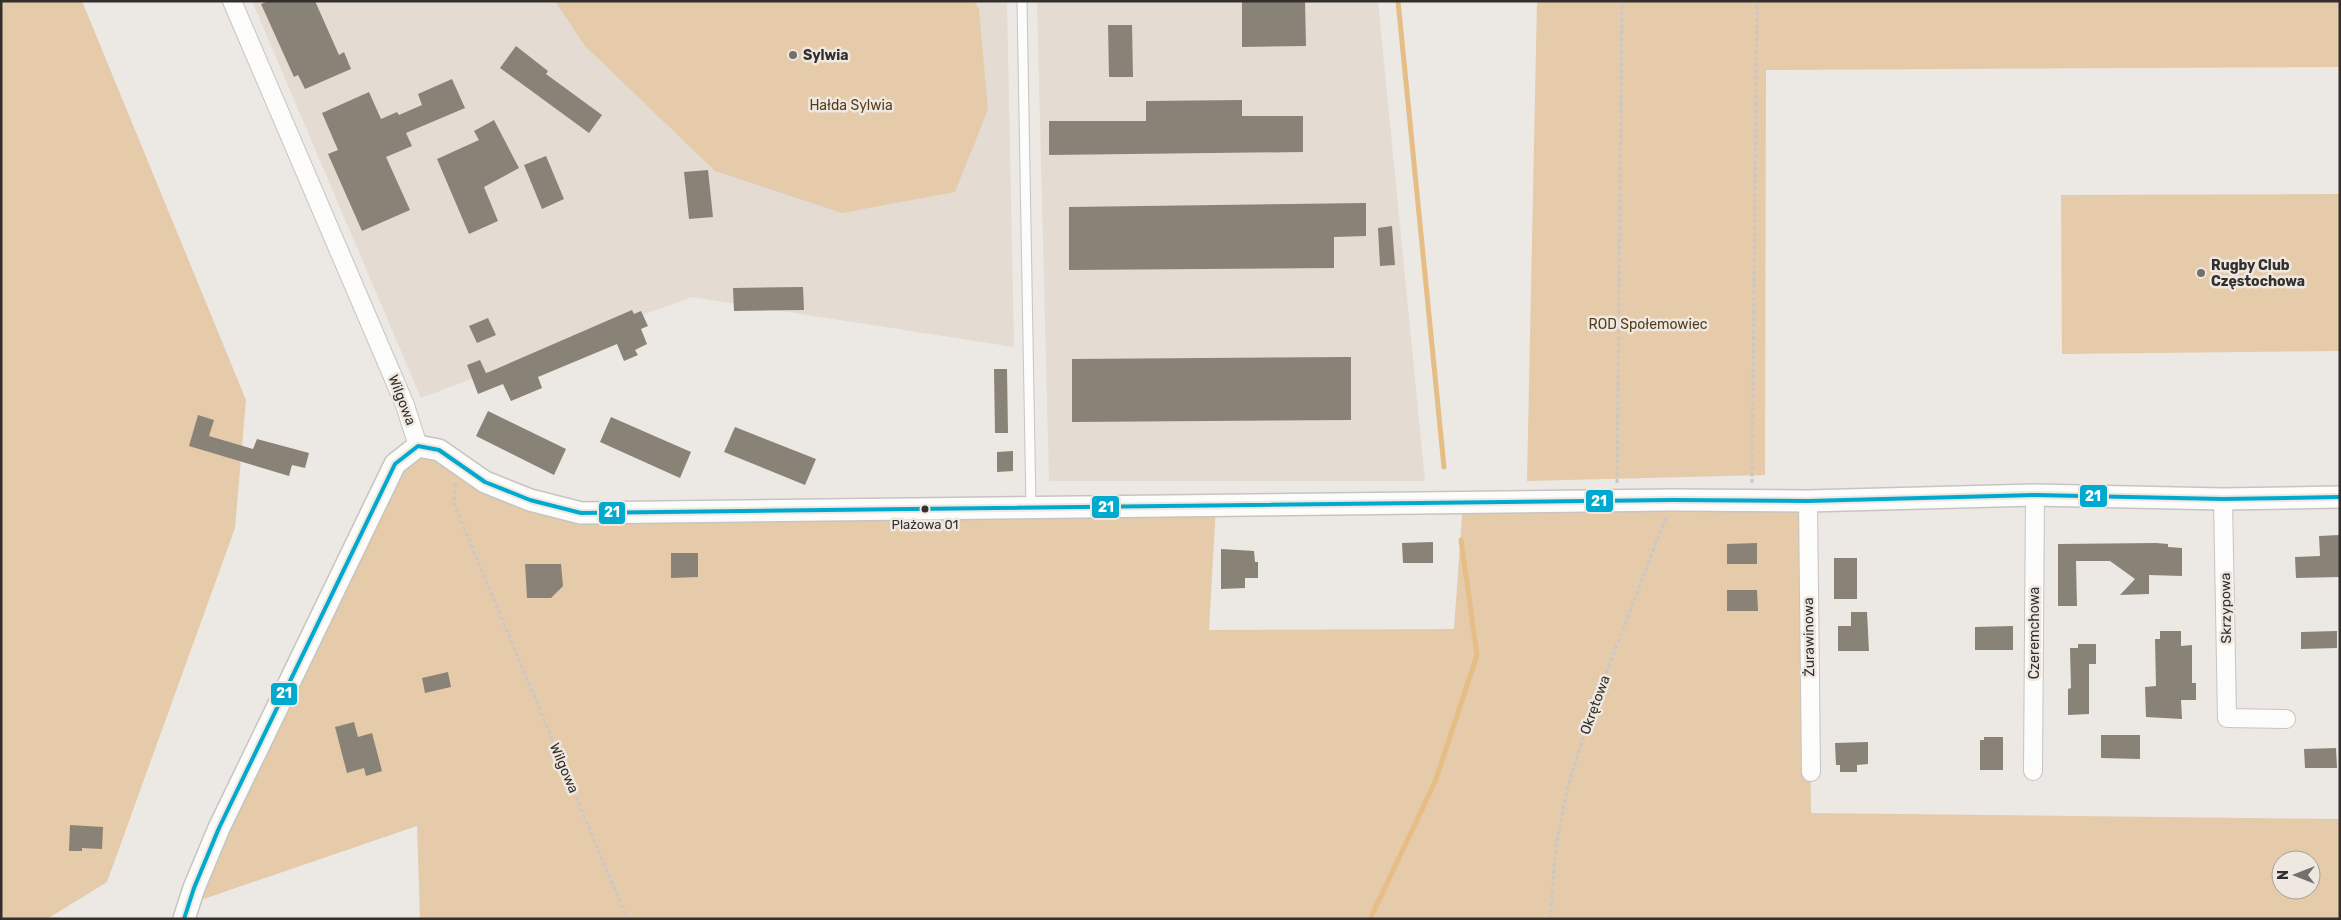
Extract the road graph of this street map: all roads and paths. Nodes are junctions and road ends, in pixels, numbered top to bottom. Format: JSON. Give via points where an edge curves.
{"nodes":[{"id":1,"x":232,"y":1,"type":"edge"},
{"id":2,"x":1022,"y":1,"type":"edge"},
{"id":3,"x":1622,"y":1,"type":"edge"},
{"id":4,"x":1757,"y":1,"type":"edge"},
{"id":5,"x":418,"y":446,"type":"junction"},
{"id":6,"x":459,"y":466,"type":"junction"},
{"id":7,"x":2034,"y":495,"type":"junction"},
{"id":8,"x":2340,"y":497,"type":"edge"},
{"id":9,"x":2223,"y":499,"type":"junction"},
{"id":10,"x":1672,"y":500,"type":"junction"},
{"id":11,"x":1617,"y":501,"type":"junction"},
{"id":12,"x":1752,"y":501,"type":"junction"},
{"id":13,"x":1808,"y":502,"type":"junction"},
{"id":14,"x":1032,"y":508,"type":"junction"},
{"id":15,"x":2286,"y":719,"type":"dead end"},
{"id":16,"x":2033,"y":771,"type":"dead end"},
{"id":17,"x":1811,"y":772,"type":"dead end"},
{"id":18,"x":184,"y":919,"type":"edge"},
{"id":19,"x":627,"y":919,"type":"edge"},
{"id":20,"x":1550,"y":919,"type":"edge"}],
"edges":[{"from":1,"to":5,"type":"street","name":"Wilgowa","via":[[405,405]]},
{"from":2,"to":14,"type":"lane"},
{"from":3,"to":11,"type":"path"},
{"from":4,"to":12,"type":"path"},
{"from":5,"to":6,"type":"street","via":[[439,450]]},
{"from":5,"to":18,"type":"street","via":[[395,464],[219,828]]},
{"from":6,"to":14,"type":"street","via":[[485,482],[530,500],[581,514]]},
{"from":6,"to":19,"type":"path","name":"Wilgowa","via":[[454,504]]},
{"from":7,"to":9,"type":"street"},
{"from":7,"to":13,"type":"street"},
{"from":7,"to":16,"type":"street","name":"Czeremchowa"},
{"from":8,"to":9,"type":"street"},
{"from":9,"to":15,"type":"street","name":"Skrzypowa","via":[[2227,718]]},
{"from":10,"to":11,"type":"street"},
{"from":10,"to":12,"type":"street"},
{"from":10,"to":20,"type":"path","name":"Okrętowa","via":[[1592,710],[1568,786],[1556,846]]},
{"from":11,"to":14,"type":"street"},
{"from":12,"to":13,"type":"street"},
{"from":13,"to":17,"type":"street","name":"Żurawinowa"}]}
